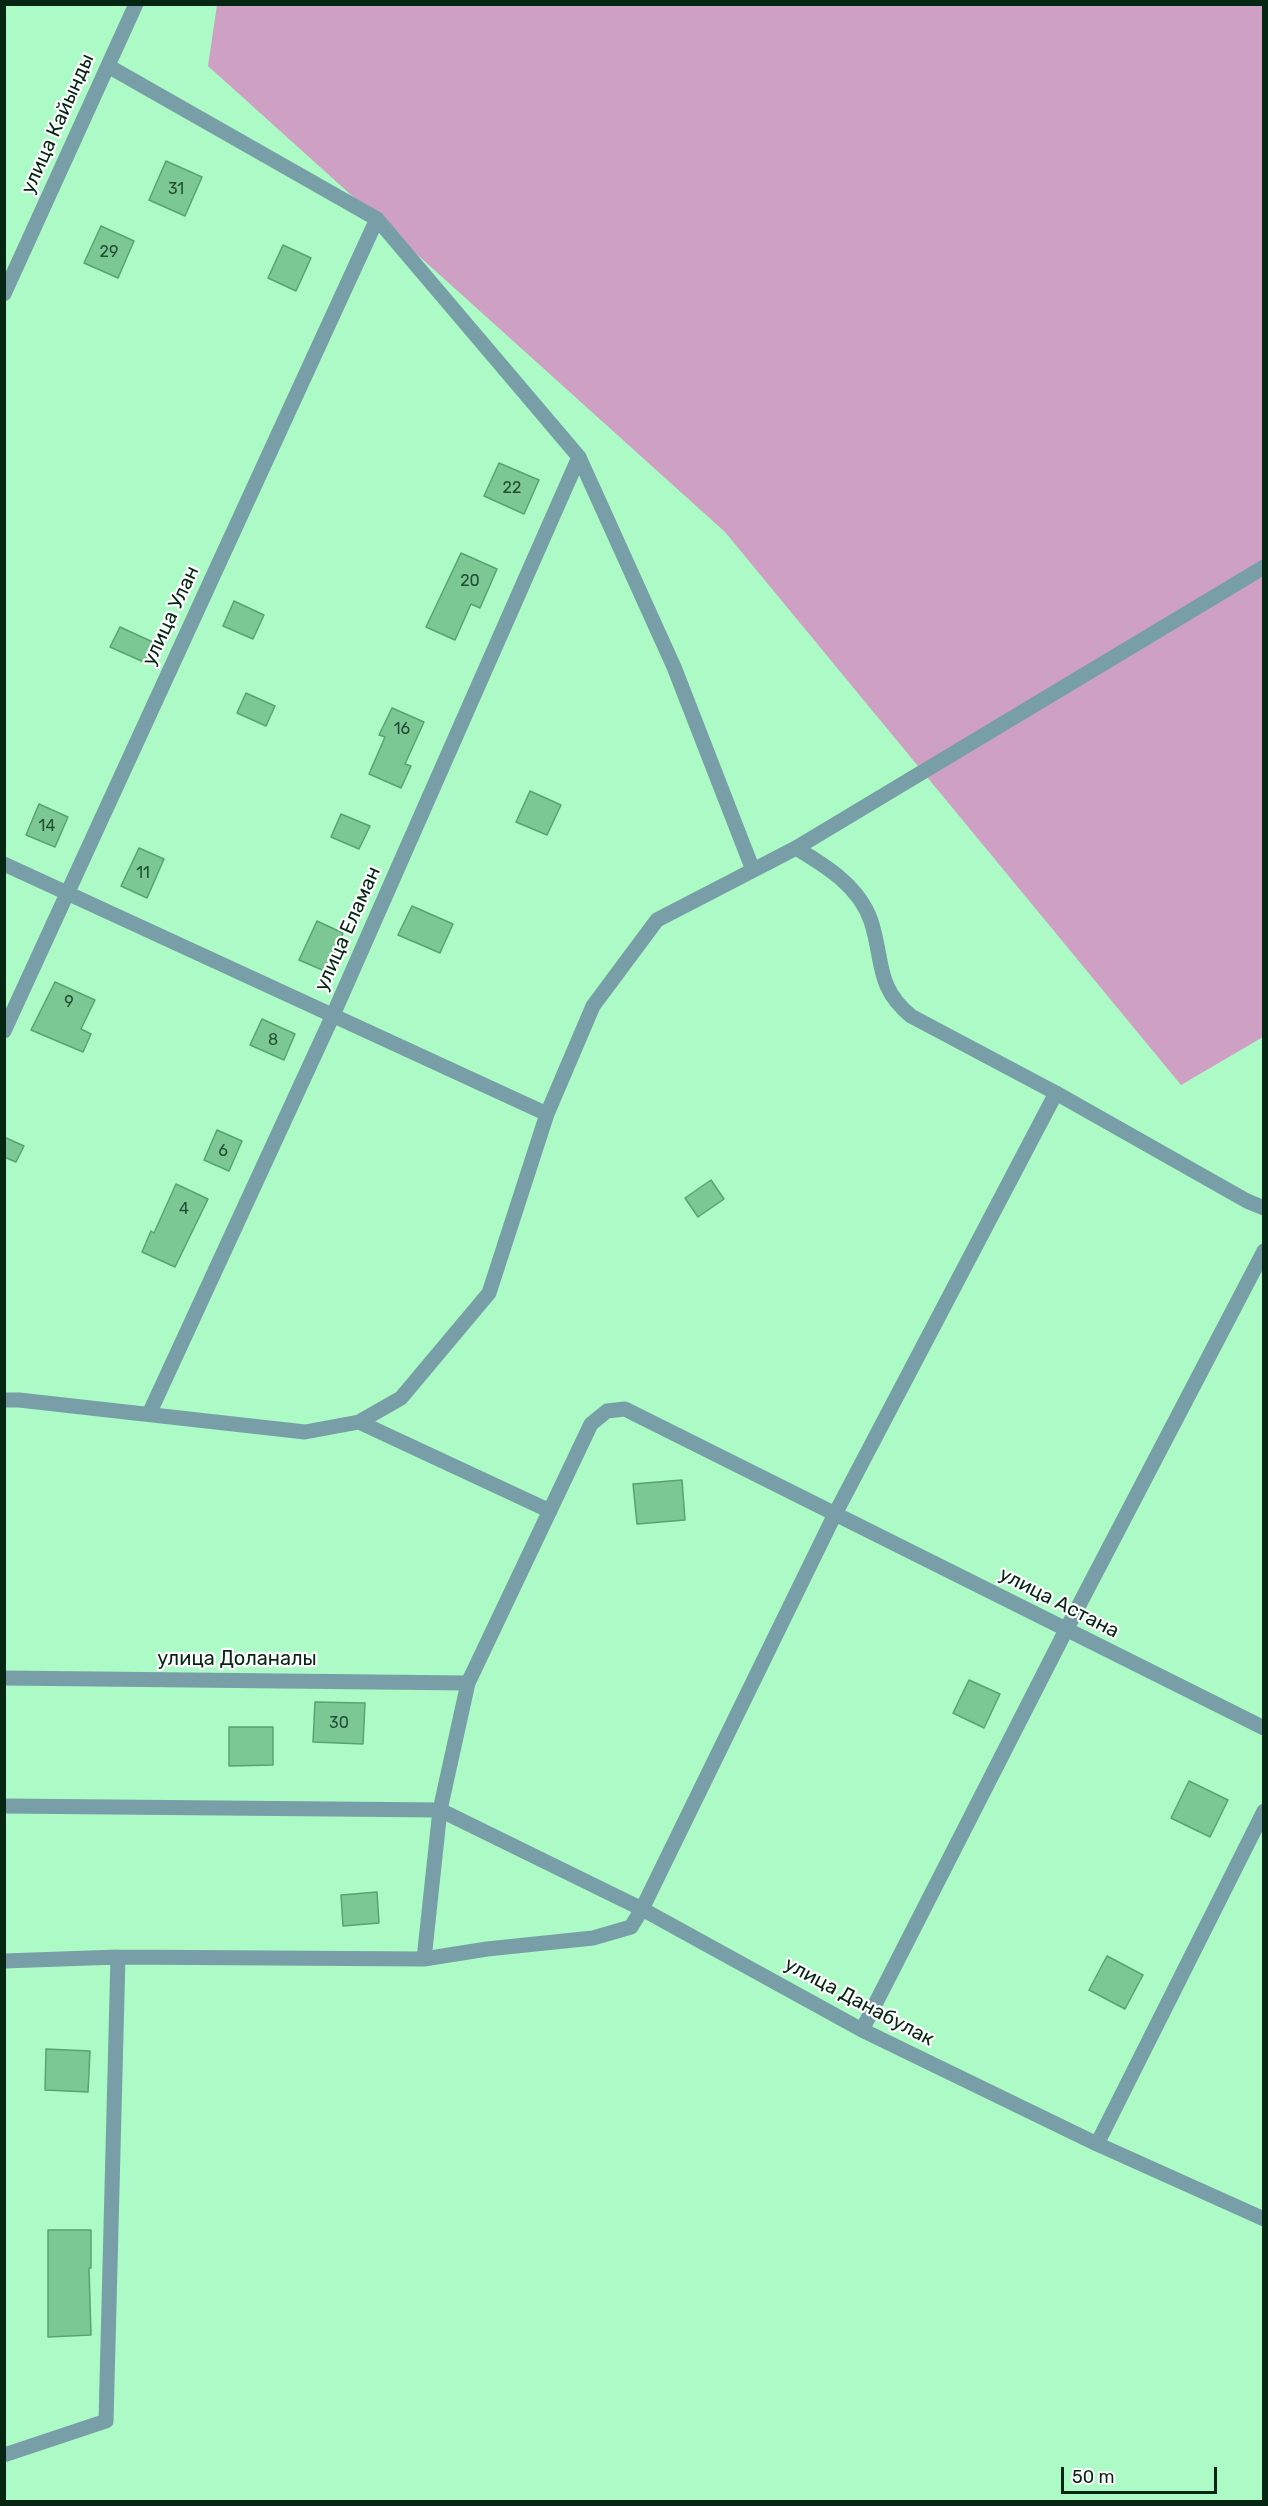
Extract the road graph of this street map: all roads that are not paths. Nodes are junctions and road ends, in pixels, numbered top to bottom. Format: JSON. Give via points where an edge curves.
{"nodes":[{"id":1,"x":136,"y":4,"type":"edge"},
{"id":2,"x":108,"y":66,"type":"junction"},
{"id":3,"x":377,"y":219,"type":"junction"},
{"id":4,"x":4,"y":294,"type":"edge"},
{"id":5,"x":579,"y":457,"type":"junction"},
{"id":6,"x":1263,"y":567,"type":"edge"},
{"id":7,"x":796,"y":848,"type":"junction"},
{"id":8,"x":4,"y":864,"type":"edge"},
{"id":9,"x":753,"y":870,"type":"junction"},
{"id":10,"x":68,"y":893,"type":"junction"},
{"id":11,"x":333,"y":1016,"type":"junction"},
{"id":12,"x":4,"y":1031,"type":"edge"},
{"id":13,"x":1056,"y":1093,"type":"junction"},
{"id":14,"x":547,"y":1114,"type":"junction"},
{"id":15,"x":1263,"y":1208,"type":"edge"},
{"id":16,"x":1263,"y":1251,"type":"edge"},
{"id":17,"x":4,"y":1400,"type":"edge"},
{"id":18,"x":149,"y":1414,"type":"junction"},
{"id":19,"x":358,"y":1422,"type":"junction"},
{"id":20,"x":550,"y":1510,"type":"junction"},
{"id":21,"x":835,"y":1514,"type":"junction"},
{"id":22,"x":1066,"y":1630,"type":"junction"},
{"id":23,"x":4,"y":1678,"type":"edge"},
{"id":24,"x":468,"y":1683,"type":"junction"},
{"id":25,"x":1263,"y":1728,"type":"edge"},
{"id":26,"x":4,"y":1806,"type":"edge"},
{"id":27,"x":440,"y":1810,"type":"junction"},
{"id":28,"x":1263,"y":1812,"type":"edge"},
{"id":29,"x":642,"y":1909,"type":"junction"},
{"id":30,"x":118,"y":1957,"type":"junction"},
{"id":31,"x":424,"y":1959,"type":"junction"},
{"id":32,"x":4,"y":1961,"type":"edge"},
{"id":33,"x":862,"y":2030,"type":"junction"},
{"id":34,"x":1097,"y":2144,"type":"junction"},
{"id":35,"x":1263,"y":2219,"type":"edge"},
{"id":36,"x":4,"y":2455,"type":"edge"}],
"edges":[{"from":1,"to":2,"type":"street","name":"улица Кайынды"},
{"from":2,"to":3,"type":"street"},
{"from":2,"to":4,"type":"street","name":"улица Кайынды"},
{"from":3,"to":5,"type":"street"},
{"from":3,"to":10,"type":"street","name":"улица Улан"},
{"from":5,"to":9,"type":"street","via":[[674,667]]},
{"from":5,"to":11,"type":"street","name":"улица Еламан"},
{"from":6,"to":7,"type":"street"},
{"from":7,"to":9,"type":"street"},
{"from":7,"to":13,"type":"street","via":[[832,869],[856,895],[871,920],[886,986],[896,1003],[911,1016]]},
{"from":8,"to":10,"type":"street"},
{"from":9,"to":14,"type":"street","via":[[657,920],[593,1006]]},
{"from":10,"to":11,"type":"street"},
{"from":10,"to":12,"type":"street","name":"улица Улан"},
{"from":11,"to":14,"type":"street"},
{"from":11,"to":18,"type":"street","name":"улица Еламан"},
{"from":13,"to":15,"type":"street"},
{"from":13,"to":21,"type":"street"},
{"from":14,"to":19,"type":"street","via":[[489,1293],[401,1398]]},
{"from":16,"to":22,"type":"street"},
{"from":17,"to":18,"type":"street"},
{"from":18,"to":19,"type":"street","via":[[304,1432]]},
{"from":19,"to":20,"type":"street"},
{"from":20,"to":21,"type":"street","name":"улица Астана","via":[[591,1424],[607,1411],[625,1409]]},
{"from":20,"to":24,"type":"street","name":"улица Астана"},
{"from":21,"to":22,"type":"street","name":"улица Астана"},
{"from":21,"to":29,"type":"street"},
{"from":22,"to":25,"type":"street","name":"улица Астана"},
{"from":22,"to":33,"type":"street"},
{"from":23,"to":24,"type":"street","name":"улица Доланалы"},
{"from":24,"to":27,"type":"street","name":"улица Астана"},
{"from":26,"to":27,"type":"street"},
{"from":27,"to":29,"type":"street","name":"улица Данабулак"},
{"from":27,"to":31,"type":"street","name":"улица Астана"},
{"from":28,"to":34,"type":"street"},
{"from":29,"to":31,"type":"street","via":[[631,1927],[593,1938]]},
{"from":29,"to":33,"type":"street","name":"улица Данабулак"},
{"from":30,"to":31,"type":"street"},
{"from":30,"to":32,"type":"street"},
{"from":30,"to":36,"type":"street","via":[[106,2421]]},
{"from":33,"to":34,"type":"street","name":"улица Данабулак"},
{"from":34,"to":35,"type":"street","name":"улица Данабулак"}]}
